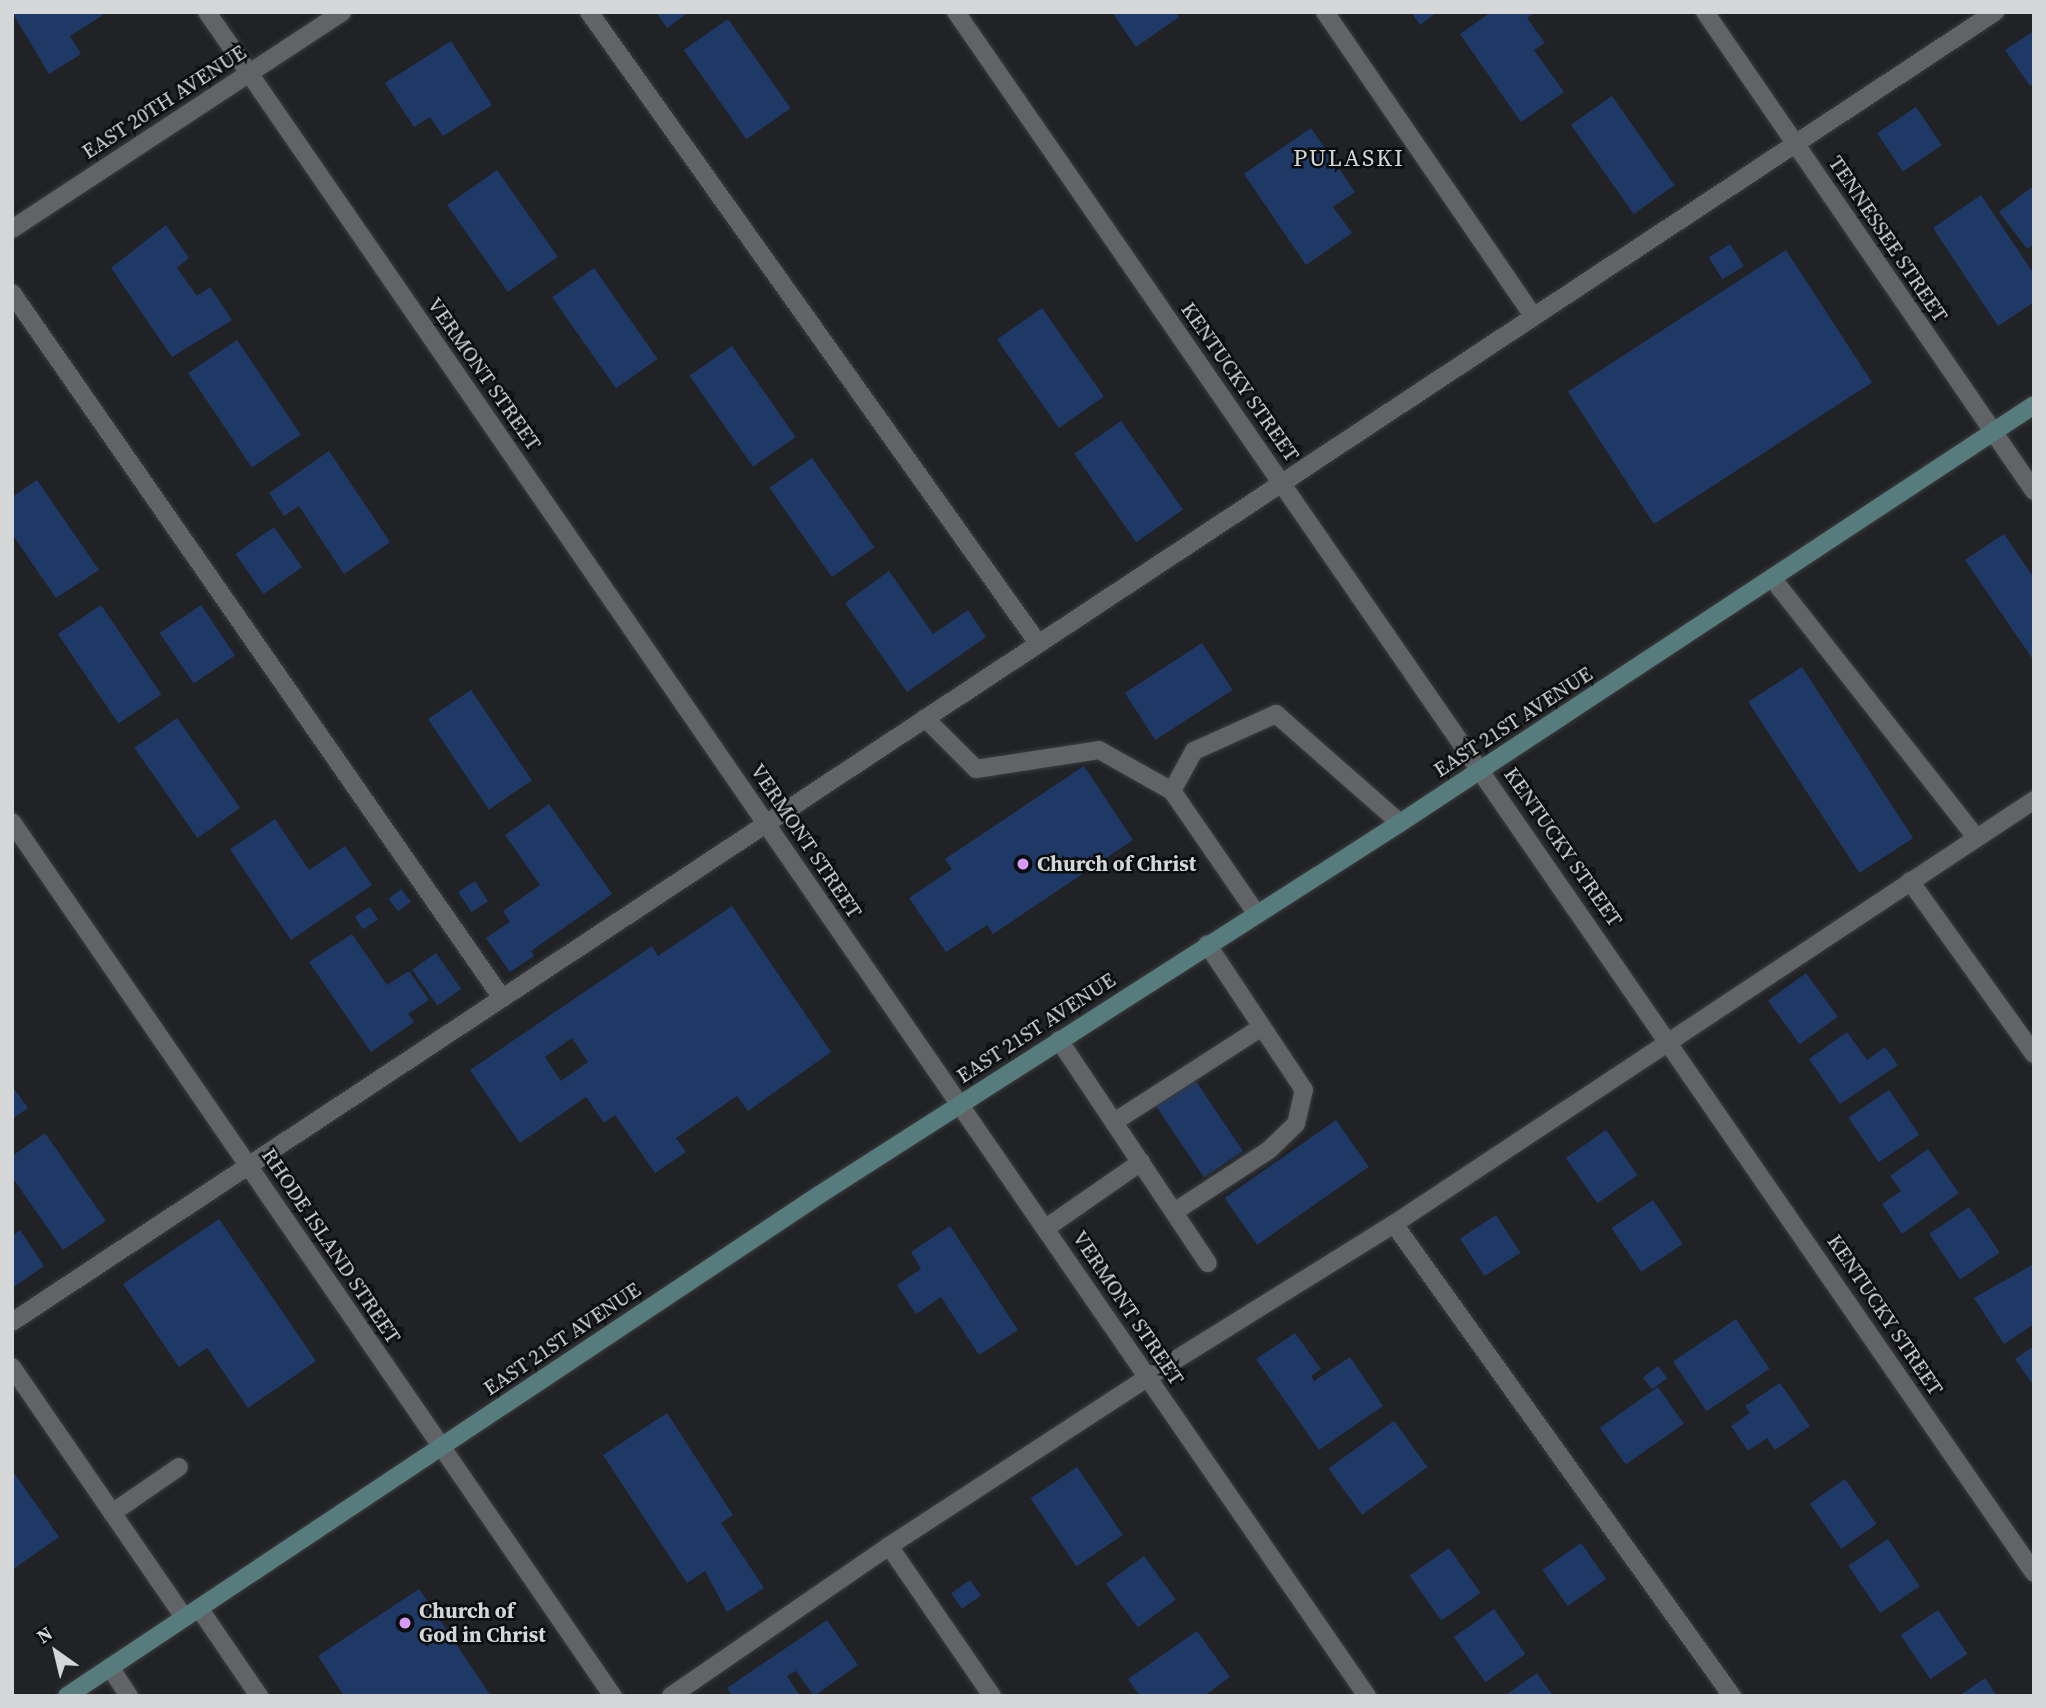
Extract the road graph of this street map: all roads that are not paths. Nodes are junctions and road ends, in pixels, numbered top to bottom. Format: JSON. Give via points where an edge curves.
{"nodes":[{"id":1,"x":207,"y":12,"type":"edge"},
{"id":2,"x":342,"y":12,"type":"edge"},
{"id":3,"x":589,"y":12,"type":"edge"},
{"id":4,"x":956,"y":12,"type":"edge"},
{"id":5,"x":1325,"y":12,"type":"edge"},
{"id":6,"x":1704,"y":12,"type":"edge"},
{"id":7,"x":1994,"y":12,"type":"edge"},
{"id":8,"x":249,"y":73,"type":"junction"},
{"id":9,"x":1796,"y":146,"type":"junction"},
{"id":10,"x":12,"y":229,"type":"edge"},
{"id":11,"x":12,"y":293,"type":"edge"},
{"id":12,"x":1533,"y":316,"type":"junction"},
{"id":13,"x":2034,"y":405,"type":"edge"},
{"id":14,"x":1993,"y":432,"type":"junction"},
{"id":15,"x":1282,"y":482,"type":"junction"},
{"id":16,"x":2034,"y":491,"type":"edge"},
{"id":17,"x":1772,"y":578,"type":"junction"},
{"id":18,"x":1038,"y":643,"type":"junction"},
{"id":19,"x":925,"y":718,"type":"junction"},
{"id":20,"x":1481,"y":770,"type":"junction"},
{"id":21,"x":1172,"y":791,"type":"junction"},
{"id":22,"x":2034,"y":800,"type":"edge"},
{"id":23,"x":12,"y":822,"type":"edge"},
{"id":24,"x":1400,"y":823,"type":"junction"},
{"id":25,"x":766,"y":824,"type":"junction"},
{"id":26,"x":1976,"y":837,"type":"junction"},
{"id":27,"x":1910,"y":881,"type":"junction"},
{"id":28,"x":1256,"y":913,"type":"junction"},
{"id":29,"x":1207,"y":944,"type":"junction"},
{"id":30,"x":502,"y":999,"type":"junction"},
{"id":31,"x":1262,"y":1027,"type":"junction"},
{"id":32,"x":1059,"y":1040,"type":"junction"},
{"id":33,"x":1670,"y":1041,"type":"junction"},
{"id":34,"x":2034,"y":1054,"type":"edge"},
{"id":35,"x":959,"y":1104,"type":"junction"},
{"id":36,"x":1114,"y":1122,"type":"junction"},
{"id":37,"x":1141,"y":1162,"type":"junction"},
{"id":38,"x":248,"y":1166,"type":"junction"},
{"id":39,"x":1174,"y":1212,"type":"junction"},
{"id":40,"x":1394,"y":1224,"type":"junction"},
{"id":41,"x":1046,"y":1228,"type":"junction"},
{"id":42,"x":1208,"y":1263,"type":"dead end"},
{"id":43,"x":12,"y":1322,"type":"edge"},
{"id":44,"x":12,"y":1367,"type":"edge"},
{"id":45,"x":1148,"y":1377,"type":"junction"},
{"id":46,"x":442,"y":1447,"type":"junction"},
{"id":47,"x":179,"y":1467,"type":"dead end"},
{"id":48,"x":112,"y":1513,"type":"junction"},
{"id":49,"x":889,"y":1546,"type":"junction"},
{"id":50,"x":2034,"y":1573,"type":"edge"},
{"id":51,"x":192,"y":1613,"type":"junction"},
{"id":52,"x":110,"y":1667,"type":"junction"},
{"id":53,"x":67,"y":1696,"type":"edge"},
{"id":54,"x":129,"y":1696,"type":"edge"},
{"id":55,"x":259,"y":1696,"type":"edge"},
{"id":56,"x":613,"y":1696,"type":"edge"},
{"id":57,"x":671,"y":1696,"type":"edge"},
{"id":58,"x":992,"y":1696,"type":"edge"},
{"id":59,"x":1367,"y":1696,"type":"edge"},
{"id":60,"x":1732,"y":1696,"type":"edge"}],
"edges":[{"from":1,"to":8,"type":"street","name":"VERMONT STREET"},
{"from":2,"to":8,"type":"street","name":"EAST 20TH AVENUE"},
{"from":3,"to":18,"type":"street"},
{"from":4,"to":15,"type":"street","name":"KENTUCKY STREET"},
{"from":5,"to":12,"type":"street"},
{"from":6,"to":9,"type":"street","name":"TENNESSEE STREET"},
{"from":7,"to":9,"type":"street"},
{"from":8,"to":10,"type":"street","name":"EAST 20TH AVENUE"},
{"from":8,"to":25,"type":"street","name":"VERMONT STREET"},
{"from":9,"to":12,"type":"street"},
{"from":9,"to":14,"type":"street","name":"TENNESSEE STREET"},
{"from":11,"to":30,"type":"street"},
{"from":12,"to":15,"type":"street"},
{"from":13,"to":14,"type":"street","name":"EAST 21ST AVENUE"},
{"from":14,"to":16,"type":"street","name":"TENNESSEE STREET"},
{"from":14,"to":17,"type":"street","name":"EAST 21ST AVENUE"},
{"from":15,"to":18,"type":"street"},
{"from":15,"to":20,"type":"street","name":"KENTUCKY STREET"},
{"from":17,"to":20,"type":"street","name":"EAST 21ST AVENUE"},
{"from":17,"to":26,"type":"street"},
{"from":18,"to":19,"type":"street"},
{"from":19,"to":21,"type":"street","via":[[976,769],[1099,750]]},
{"from":19,"to":25,"type":"street"},
{"from":20,"to":24,"type":"street","name":"EAST 21ST AVENUE"},
{"from":20,"to":33,"type":"street","name":"KENTUCKY STREET"},
{"from":21,"to":24,"type":"street","via":[[1194,751],[1276,714]]},
{"from":21,"to":28,"type":"street"},
{"from":22,"to":26,"type":"street"},
{"from":23,"to":38,"type":"street","name":"RHODE ISLAND STREET"},
{"from":24,"to":28,"type":"street","name":"EAST 21ST AVENUE"},
{"from":25,"to":30,"type":"street"},
{"from":25,"to":35,"type":"street","name":"VERMONT STREET"},
{"from":26,"to":27,"type":"street"},
{"from":27,"to":33,"type":"street"},
{"from":27,"to":34,"type":"street"},
{"from":28,"to":29,"type":"street","name":"EAST 21ST AVENUE"},
{"from":29,"to":31,"type":"street"},
{"from":29,"to":32,"type":"street","name":"EAST 21ST AVENUE"},
{"from":30,"to":38,"type":"street"},
{"from":31,"to":36,"type":"street"},
{"from":31,"to":39,"type":"street","via":[[1304,1090],[1296,1124],[1269,1150]]},
{"from":32,"to":35,"type":"street","name":"EAST 21ST AVENUE"},
{"from":32,"to":36,"type":"street"},
{"from":33,"to":40,"type":"street"},
{"from":33,"to":50,"type":"street","name":"KENTUCKY STREET"},
{"from":35,"to":41,"type":"street","name":"VERMONT STREET"},
{"from":35,"to":46,"type":"street","name":"EAST 21ST AVENUE"},
{"from":36,"to":37,"type":"street"},
{"from":37,"to":39,"type":"street"},
{"from":37,"to":41,"type":"street"},
{"from":38,"to":43,"type":"street"},
{"from":38,"to":46,"type":"street","name":"RHODE ISLAND STREET"},
{"from":39,"to":42,"type":"street"},
{"from":40,"to":45,"type":"street"},
{"from":40,"to":60,"type":"street"},
{"from":41,"to":45,"type":"street","name":"VERMONT STREET"},
{"from":44,"to":48,"type":"street"},
{"from":45,"to":49,"type":"street"},
{"from":45,"to":59,"type":"street","name":"VERMONT STREET"},
{"from":46,"to":51,"type":"street","name":"EAST 21ST AVENUE"},
{"from":46,"to":56,"type":"street","name":"RHODE ISLAND STREET"},
{"from":47,"to":48,"type":"street"},
{"from":48,"to":51,"type":"street"},
{"from":49,"to":57,"type":"street"},
{"from":49,"to":58,"type":"street"},
{"from":51,"to":52,"type":"street","name":"EAST 21ST AVENUE"},
{"from":51,"to":55,"type":"street"},
{"from":52,"to":53,"type":"street","name":"EAST 21ST AVENUE"},
{"from":52,"to":54,"type":"street"}]}
